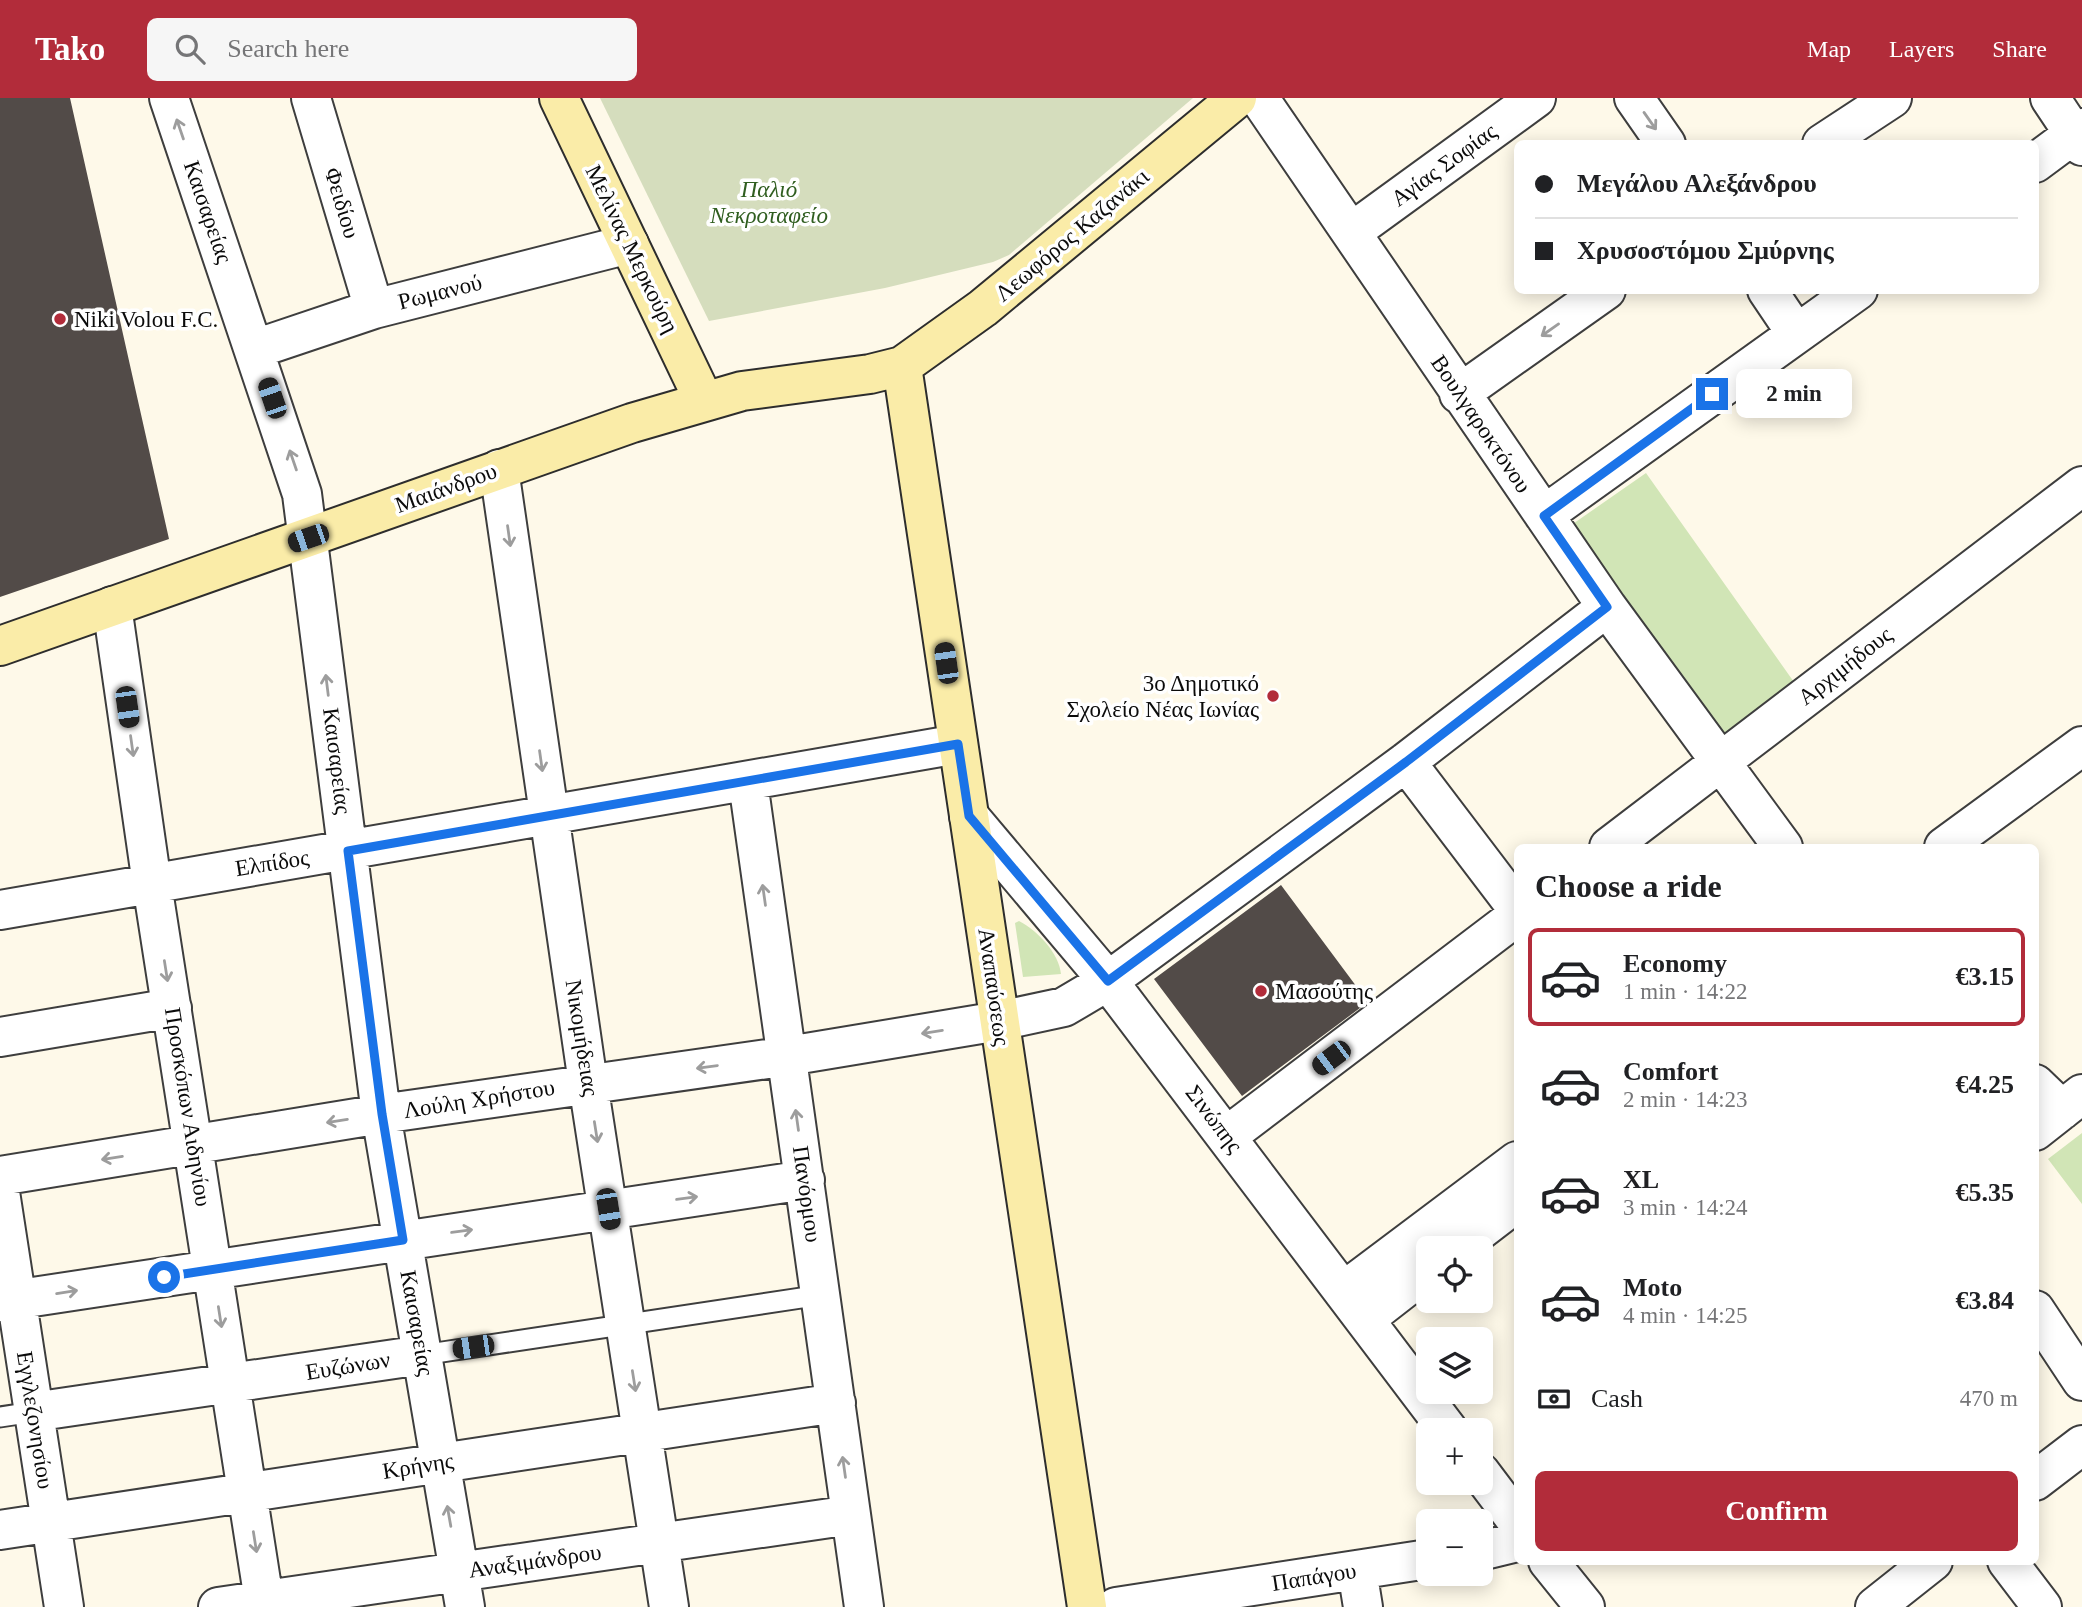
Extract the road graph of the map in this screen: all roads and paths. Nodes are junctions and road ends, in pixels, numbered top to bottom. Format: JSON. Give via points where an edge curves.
{"nodes":[{"id":1,"x":169,"y":98,"type":"edge"},
{"id":2,"x":311,"y":98,"type":"edge"},
{"id":3,"x":559,"y":98,"type":"edge"},
{"id":4,"x":1237,"y":98,"type":"edge"},
{"id":5,"x":1259,"y":98,"type":"edge"},
{"id":6,"x":1536,"y":98,"type":"edge"},
{"id":7,"x":1634,"y":98,"type":"edge"},
{"id":8,"x":1892,"y":98,"type":"edge"},
{"id":9,"x":2050,"y":98,"type":"edge"},
{"id":10,"x":1844,"y":127,"type":"edge"},
{"id":11,"x":2079,"y":136,"type":"edge"},
{"id":12,"x":1663,"y":140,"type":"edge"},
{"id":13,"x":2039,"y":161,"type":"edge"},
{"id":14,"x":1353,"y":231,"type":"junction"},
{"id":15,"x":629,"y":244,"type":"junction"},
{"id":16,"x":1600,"y":294,"type":"edge"},
{"id":17,"x":1770,"y":294,"type":"edge"},
{"id":18,"x":1852,"y":294,"type":"edge"},
{"id":19,"x":374,"y":309,"type":"junction"},
{"id":20,"x":1796,"y":333,"type":"junction"},
{"id":21,"x":255,"y":349,"type":"junction"},
{"id":22,"x":902,"y":366,"type":"junction"},
{"id":23,"x":1459,"y":394,"type":"junction"},
{"id":24,"x":704,"y":401,"type":"junction"},
{"id":25,"x":499,"y":469,"type":"junction"},
{"id":26,"x":2082,"y":486,"type":"edge"},
{"id":27,"x":1544,"y":516,"type":"junction"},
{"id":28,"x":308,"y":538,"type":"junction"},
{"id":29,"x":112,"y":606,"type":"junction"},
{"id":30,"x":1607,"y":607,"type":"junction"},
{"id":31,"x":0,"y":646,"type":"edge"},
{"id":32,"x":958,"y":744,"type":"junction"},
{"id":33,"x":2082,"y":746,"type":"edge"},
{"id":34,"x":1406,"y":762,"type":"junction"},
{"id":35,"x":1719,"y":764,"type":"junction"},
{"id":36,"x":748,"y":782,"type":"junction"},
{"id":37,"x":548,"y":816,"type":"junction"},
{"id":38,"x":969,"y":816,"type":"junction"},
{"id":39,"x":1613,"y":844,"type":"edge"},
{"id":40,"x":1781,"y":844,"type":"edge"},
{"id":41,"x":1948,"y":844,"type":"edge"},
{"id":42,"x":348,"y":851,"type":"junction"},
{"id":43,"x":152,"y":884,"type":"junction"},
{"id":44,"x":1514,"y":904,"type":"edge"},
{"id":45,"x":0,"y":910,"type":"edge"},
{"id":46,"x":1514,"y":918,"type":"edge"},
{"id":47,"x":1108,"y":981,"type":"junction"},
{"id":48,"x":172,"y":1008,"type":"junction"},
{"id":49,"x":999,"y":1021,"type":"junction"},
{"id":50,"x":0,"y":1037,"type":"edge"},
{"id":51,"x":788,"y":1056,"type":"junction"},
{"id":52,"x":588,"y":1083,"type":"junction"},
{"id":53,"x":382,"y":1114,"type":"junction"},
{"id":54,"x":1227,"y":1136,"type":"junction"},
{"id":55,"x":194,"y":1145,"type":"junction"},
{"id":56,"x":1514,"y":1164,"type":"edge"},
{"id":57,"x":0,"y":1176,"type":"edge"},
{"id":58,"x":805,"y":1180,"type":"junction"},
{"id":59,"x":0,"y":1192,"type":"edge"},
{"id":60,"x":1514,"y":1204,"type":"edge"},
{"id":61,"x":608,"y":1209,"type":"junction"},
{"id":62,"x":1473,"y":1236,"type":"edge"},
{"id":63,"x":403,"y":1240,"type":"junction"},
{"id":64,"x":213,"y":1269,"type":"junction"},
{"id":65,"x":1416,"y":1276,"type":"edge"},
{"id":66,"x":821,"y":1295,"type":"junction"},
{"id":67,"x":8,"y":1301,"type":"edge"},
{"id":68,"x":1354,"y":1305,"type":"junction"},
{"id":69,"x":2039,"y":1316,"type":"edge"},
{"id":70,"x":626,"y":1324,"type":"junction"},
{"id":71,"x":422,"y":1354,"type":"junction"},
{"id":72,"x":2082,"y":1381,"type":"edge"},
{"id":73,"x":231,"y":1384,"type":"junction"},
{"id":74,"x":835,"y":1402,"type":"junction"},
{"id":75,"x":17,"y":1415,"type":"edge"},
{"id":76,"x":1439,"y":1418,"type":"edge"},
{"id":77,"x":642,"y":1432,"type":"junction"},
{"id":78,"x":2082,"y":1445,"type":"edge"},
{"id":79,"x":440,"y":1463,"type":"junction"},
{"id":80,"x":2039,"y":1479,"type":"edge"},
{"id":81,"x":1493,"y":1489,"type":"edge"},
{"id":82,"x":247,"y":1492,"type":"junction"},
{"id":83,"x":851,"y":1515,"type":"junction"},
{"id":84,"x":1514,"y":1517,"type":"edge"},
{"id":85,"x":51,"y":1522,"type":"junction"},
{"id":86,"x":0,"y":1530,"type":"edge"},
{"id":87,"x":659,"y":1543,"type":"junction"},
{"id":88,"x":1514,"y":1543,"type":"edge"},
{"id":89,"x":1493,"y":1548,"type":"edge"},
{"id":90,"x":1416,"y":1561,"type":"edge"},
{"id":91,"x":1551,"y":1565,"type":"edge"},
{"id":92,"x":1928,"y":1565,"type":"edge"},
{"id":93,"x":2010,"y":1565,"type":"edge"},
{"id":94,"x":1357,"y":1570,"type":"junction"},
{"id":95,"x":462,"y":1590,"type":"edge"},
{"id":96,"x":265,"y":1604,"type":"edge"},
{"id":97,"x":64,"y":1607,"type":"edge"},
{"id":98,"x":218,"y":1607,"type":"edge"},
{"id":99,"x":669,"y":1607,"type":"edge"},
{"id":100,"x":864,"y":1607,"type":"edge"},
{"id":101,"x":1087,"y":1607,"type":"edge"},
{"id":102,"x":1116,"y":1607,"type":"edge"},
{"id":103,"x":1363,"y":1607,"type":"edge"},
{"id":104,"x":1585,"y":1607,"type":"edge"},
{"id":105,"x":1875,"y":1607,"type":"edge"},
{"id":106,"x":2042,"y":1607,"type":"edge"}],
"edges":[{"from":21,"to":1,"type":"street","name":"Καισαρείας","one_way":true},
{"from":2,"to":19,"type":"street","name":"Φειδίου"},
{"from":3,"to":15,"type":"street","name":"Μελίνας Μερκούρη"},
{"from":4,"to":22,"type":"street","name":"Λεωφόρος Καζανάκι","via":[[983,308]]},
{"from":5,"to":14,"type":"street","name":"Βουλγαροκτόνου"},
{"from":6,"to":14,"type":"street","name":"Αγίας Σοφίας"},
{"from":7,"to":12,"type":"street","one_way":true},
{"from":8,"to":10,"type":"street"},
{"from":9,"to":11,"type":"street"},
{"from":11,"to":13,"type":"street"},
{"from":14,"to":23,"type":"street","name":"Βουλγαροκτόνου"},
{"from":15,"to":19,"type":"street","name":"Ρωμανού"},
{"from":15,"to":24,"type":"street","name":"Μελίνας Μερκούρη"},
{"from":16,"to":23,"type":"street","one_way":true},
{"from":17,"to":20,"type":"street"},
{"from":18,"to":20,"type":"street"},
{"from":19,"to":21,"type":"street","name":"Ρωμανού"},
{"from":20,"to":27,"type":"street"},
{"from":28,"to":21,"type":"street","name":"Καισαρείας","one_way":true,"via":[[297,472]]},
{"from":22,"to":24,"type":"street","name":"Μαιάνδρου","via":[[763,387]]},
{"from":22,"to":32,"type":"street","name":"Αναπαύσεως"},
{"from":23,"to":27,"type":"street","name":"Βουλγαροκτόνου"},
{"from":24,"to":25,"type":"street","name":"Μαιάνδρου"},
{"from":25,"to":28,"type":"street","name":"Μαιάνδρου"},
{"from":25,"to":37,"type":"street","name":"Νικομήδειας","one_way":true},
{"from":26,"to":35,"type":"street","name":"Αρχιμήδους"},
{"from":27,"to":30,"type":"street","name":"Βουλγαροκτόνου"},
{"from":28,"to":29,"type":"street","name":"Μαιάνδρου"},
{"from":42,"to":28,"type":"street","name":"Καισαρείας","one_way":true},
{"from":29,"to":31,"type":"street","name":"Μαιάνδρου"},
{"from":29,"to":43,"type":"street","name":"Προσκόπων Αιδηνίου","one_way":true},
{"from":30,"to":34,"type":"street","name":"Λούλη Χρήστου"},
{"from":30,"to":35,"type":"street","name":"Βουλγαροκτόνου"},
{"from":32,"to":36,"type":"street","name":"Ελπίδος"},
{"from":32,"to":38,"type":"street","name":"Αναπαύσεως"},
{"from":33,"to":41,"type":"street"},
{"from":34,"to":44,"type":"street"},
{"from":34,"to":47,"type":"street","name":"Λούλη Χρήστου"},
{"from":35,"to":39,"type":"street","name":"Αρχιμήδους"},
{"from":35,"to":40,"type":"street","name":"Βουλγαροκτόνου"},
{"from":36,"to":37,"type":"street","name":"Ελπίδος"},
{"from":51,"to":36,"type":"street","name":"Πανόρμου","one_way":true},
{"from":37,"to":42,"type":"street","name":"Ελπίδος"},
{"from":37,"to":52,"type":"street","name":"Νικομήδειας"},
{"from":38,"to":47,"type":"street","name":"Σινώπης"},
{"from":38,"to":49,"type":"street","name":"Αναπαύσεως"},
{"from":42,"to":43,"type":"street","name":"Ελπίδος"},
{"from":42,"to":53,"type":"street","name":"Καισαρείας"},
{"from":43,"to":45,"type":"street","name":"Ελπίδος"},
{"from":43,"to":48,"type":"street","name":"Προσκόπων Αιδηνίου","one_way":true},
{"from":46,"to":54,"type":"street"},
{"from":47,"to":49,"type":"street","name":"Λούλη Χρήστου","via":[[1064,1007]]},
{"from":47,"to":54,"type":"street","name":"Σινώπης"},
{"from":48,"to":50,"type":"street"},
{"from":48,"to":55,"type":"street","name":"Προσκόπων Αιδηνίου"},
{"from":49,"to":51,"type":"street","name":"Λούλη Χρήστου","one_way":true},
{"from":49,"to":101,"type":"street","name":"Αναπαύσεως"},
{"from":51,"to":52,"type":"street","name":"Λούλη Χρήστου","one_way":true},
{"from":58,"to":51,"type":"street","name":"Πανόρμου","one_way":true},
{"from":52,"to":53,"type":"street","name":"Λούλη Χρήστου"},
{"from":52,"to":61,"type":"street","name":"Νικομήδειας","one_way":true},
{"from":53,"to":55,"type":"street","name":"Λούλη Χρήστου","one_way":true},
{"from":53,"to":63,"type":"street","name":"Καισαρείας"},
{"from":54,"to":68,"type":"street","name":"Σινώπης"},
{"from":55,"to":57,"type":"street","name":"Λούλη Χρήστου","one_way":true},
{"from":55,"to":64,"type":"street","name":"Προσκόπων Αιδηνίου"},
{"from":56,"to":68,"type":"street"},
{"from":61,"to":58,"type":"street","one_way":true},
{"from":58,"to":66,"type":"street","name":"Πανόρμου"},
{"from":59,"to":67,"type":"street","name":"Εγγλεζονησίου"},
{"from":60,"to":62,"type":"street"},
{"from":63,"to":61,"type":"street","one_way":true},
{"from":61,"to":70,"type":"street","name":"Νικομήδειας"},
{"from":63,"to":64,"type":"street"},
{"from":63,"to":71,"type":"street","name":"Καισαρείας"},
{"from":67,"to":64,"type":"street","one_way":true},
{"from":64,"to":73,"type":"street","name":"Προσκόπων Αιδηνίου","one_way":true},
{"from":65,"to":68,"type":"street"},
{"from":66,"to":70,"type":"lane","name":"Ευζώνων"},
{"from":66,"to":74,"type":"street","name":"Πανόρμου"},
{"from":67,"to":75,"type":"street","name":"Εγγλεζονησίου"},
{"from":68,"to":76,"type":"street","name":"Σινώπης"},
{"from":69,"to":72,"type":"street"},
{"from":70,"to":71,"type":"lane","name":"Ευζώνων"},
{"from":70,"to":77,"type":"street","name":"Νικομήδειας","one_way":true},
{"from":71,"to":73,"type":"street","name":"Ευζώνων"},
{"from":71,"to":79,"type":"street","name":"Καισαρείας"},
{"from":73,"to":75,"type":"street","name":"Ευζώνων"},
{"from":73,"to":82,"type":"street","name":"Προσκόπων Αιδηνίου"},
{"from":74,"to":77,"type":"street","name":"Κρήνης"},
{"from":83,"to":74,"type":"street","name":"Πανόρμου","one_way":true},
{"from":75,"to":85,"type":"street","name":"Εγγλεζονησίου"},
{"from":77,"to":79,"type":"street","name":"Κρήνης"},
{"from":77,"to":87,"type":"street","name":"Νικομήδειας"},
{"from":78,"to":80,"type":"street"},
{"from":79,"to":82,"type":"street","name":"Κρήνης"},
{"from":95,"to":79,"type":"street","name":"Καισαρείας","one_way":true},
{"from":81,"to":84,"type":"street"},
{"from":82,"to":85,"type":"street","name":"Κρήνης"},
{"from":82,"to":96,"type":"street","name":"Προσκόπων Αιδηνίου","one_way":true},
{"from":83,"to":87,"type":"street","name":"Αναξιμάνδρου"},
{"from":83,"to":100,"type":"street","name":"Πανόρμου"},
{"from":85,"to":86,"type":"street","name":"Κρήνης"},
{"from":85,"to":97,"type":"street","name":"Εγγλεζονησίου"},
{"from":87,"to":95,"type":"street","name":"Αναξιμάνδρου"},
{"from":87,"to":99,"type":"street","name":"Νικομήδειας"},
{"from":88,"to":89,"type":"street"},
{"from":90,"to":94,"type":"street","name":"Παπάγου"},
{"from":91,"to":104,"type":"street"},
{"from":92,"to":105,"type":"street"},
{"from":93,"to":106,"type":"street"},
{"from":94,"to":102,"type":"street","name":"Παπάγου"},
{"from":94,"to":103,"type":"street"},
{"from":95,"to":96,"type":"street","name":"Αναξιμάνδρου"},
{"from":96,"to":98,"type":"street","name":"Αναξιμάνδρου"}]}
